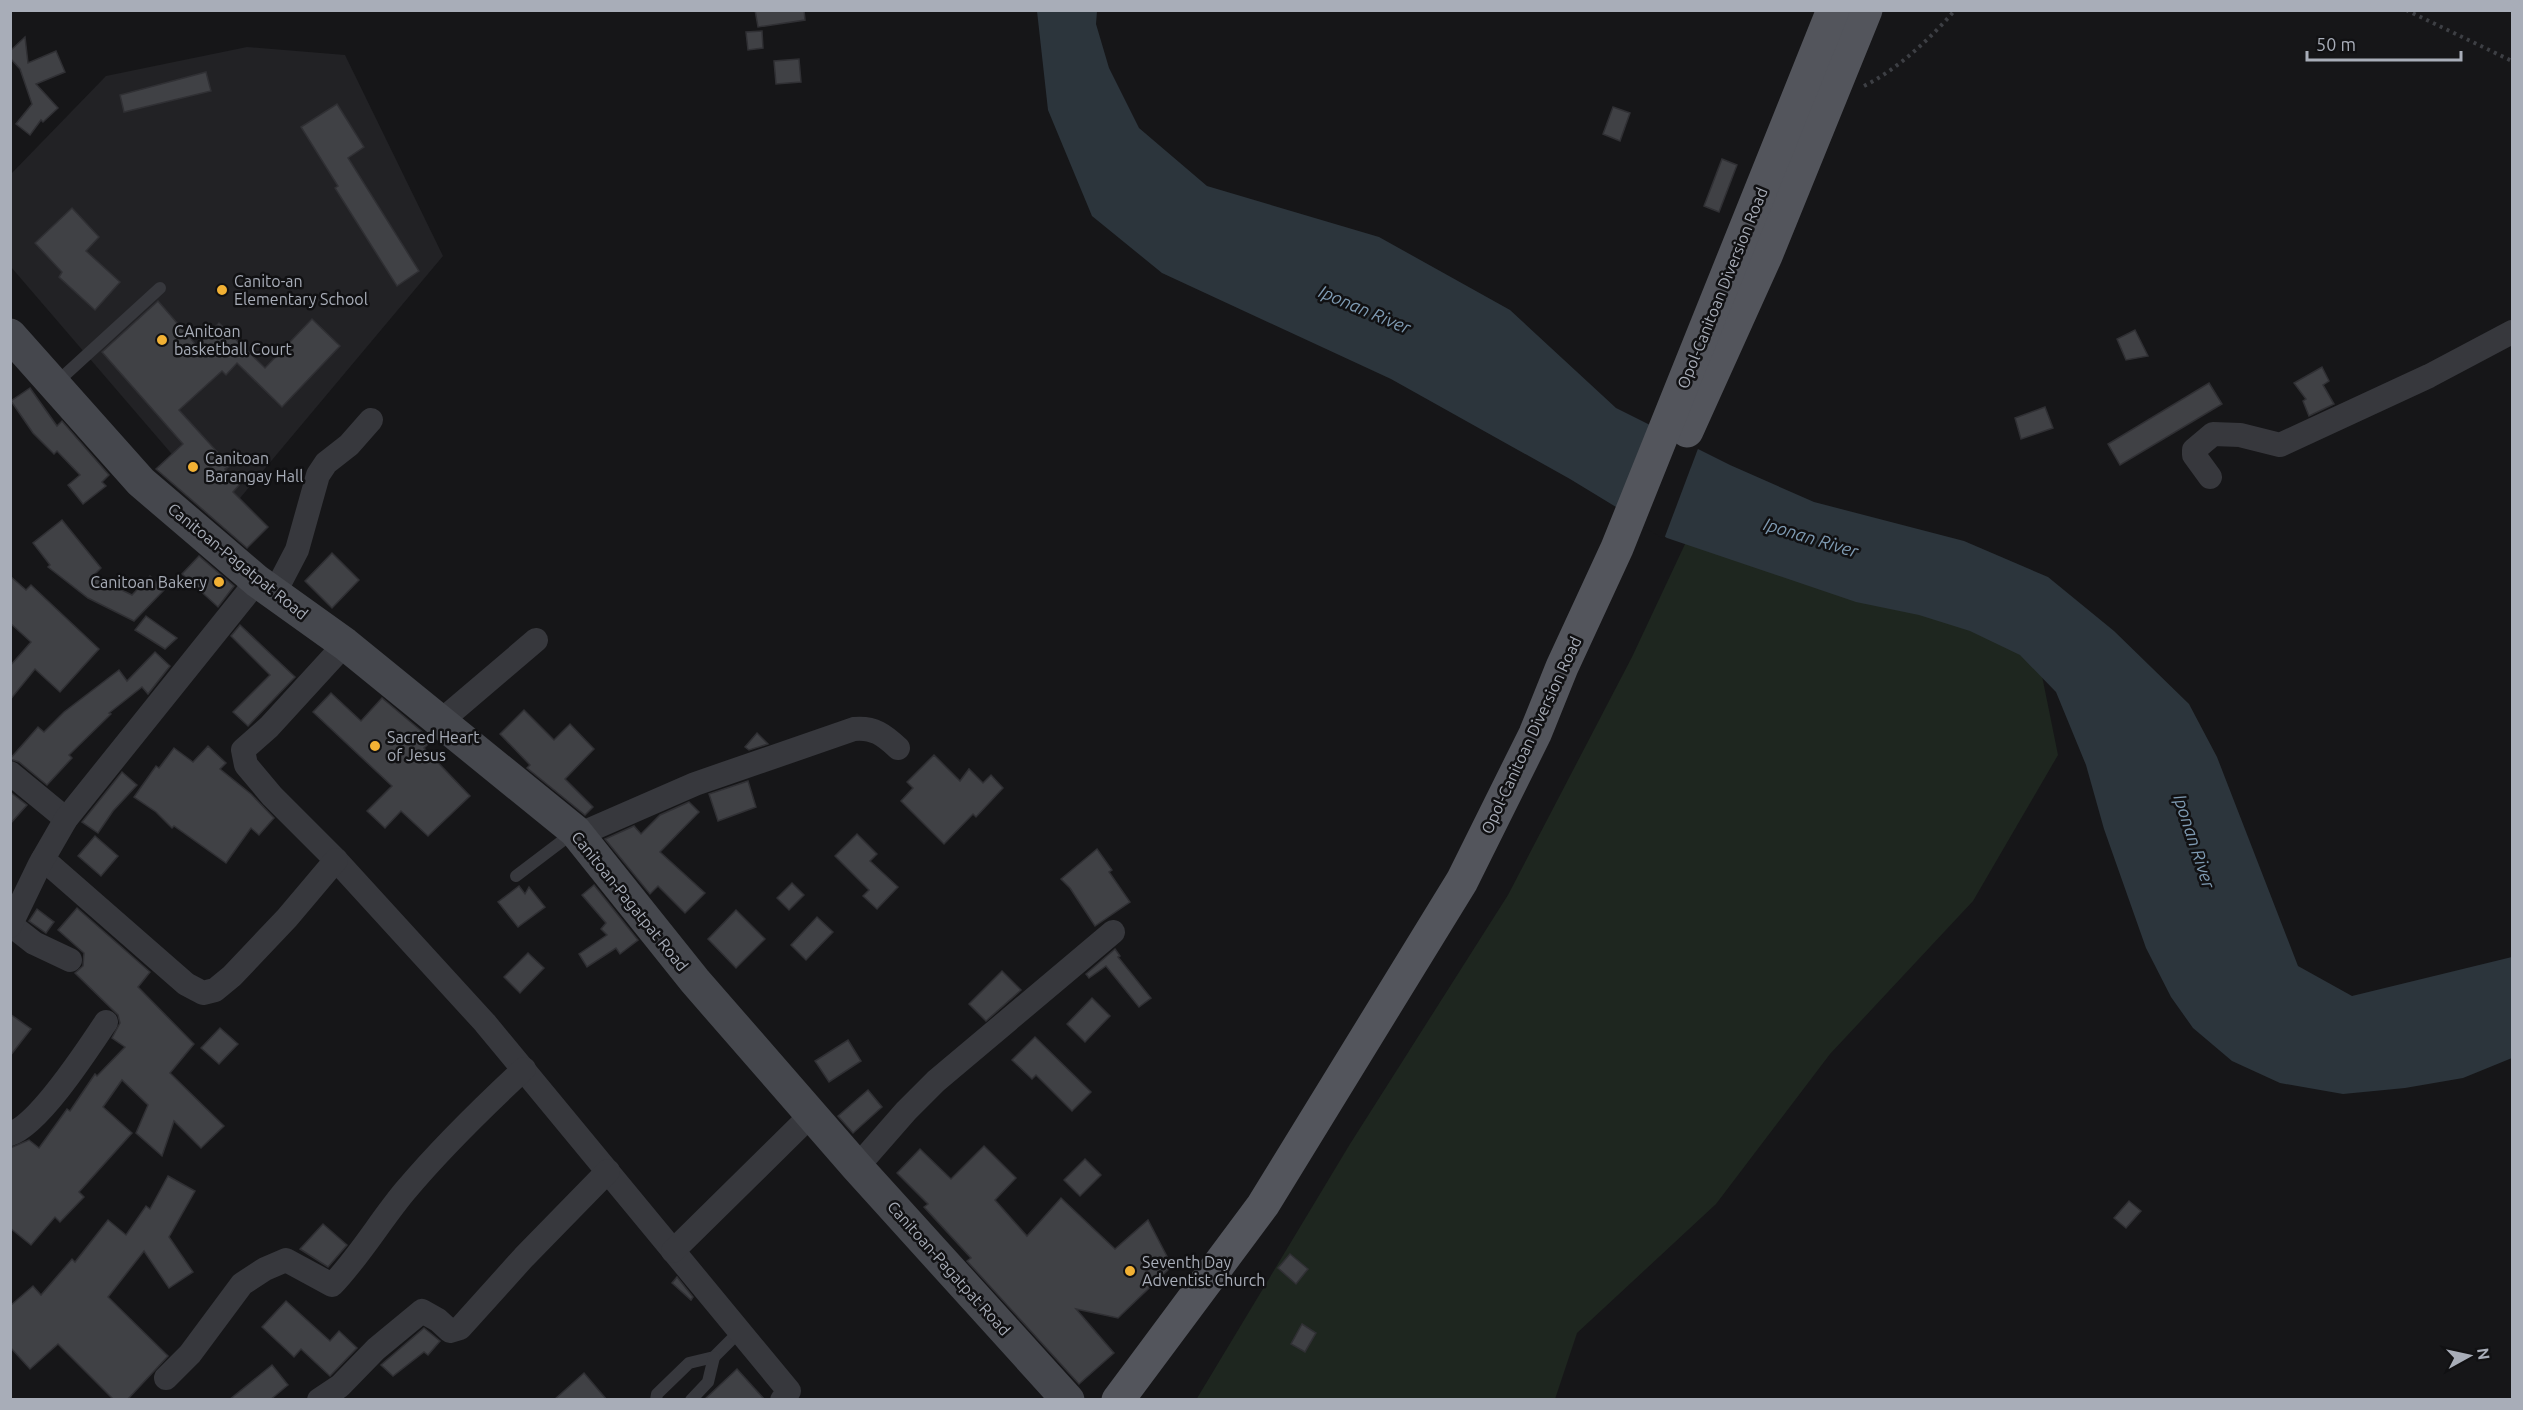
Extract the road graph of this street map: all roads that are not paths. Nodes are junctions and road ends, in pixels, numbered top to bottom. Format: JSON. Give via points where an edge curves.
{"nodes":[{"id":1,"x":1833,"y":10,"type":"edge"},
{"id":2,"x":1866,"y":10,"type":"edge"},
{"id":3,"x":160,"y":288,"type":"dead end"},
{"id":4,"x":2512,"y":332,"type":"edge"},
{"id":5,"x":10,"y":335,"type":"edge"},
{"id":6,"x":55,"y":384,"type":"junction"},
{"id":7,"x":371,"y":420,"type":"dead end"},
{"id":8,"x":1680,"y":420,"type":"junction"},
{"id":9,"x":2210,"y":477,"type":"dead end"},
{"id":10,"x":1633,"y":508,"type":"junction"},
{"id":11,"x":266,"y":587,"type":"junction"},
{"id":12,"x":536,"y":640,"type":"dead end"},
{"id":13,"x":345,"y":644,"type":"junction"},
{"id":14,"x":441,"y":721,"type":"junction"},
{"id":15,"x":898,"y":748,"type":"dead end"},
{"id":16,"x":10,"y":773,"type":"edge"},
{"id":17,"x":66,"y":819,"type":"junction"},
{"id":18,"x":576,"y":833,"type":"junction"},
{"id":19,"x":43,"y":859,"type":"junction"},
{"id":20,"x":336,"y":860,"type":"junction"},
{"id":21,"x":516,"y":876,"type":"dead end"},
{"id":22,"x":11,"y":926,"type":"edge"},
{"id":23,"x":1113,"y":932,"type":"dead end"},
{"id":24,"x":70,"y":960,"type":"dead end"},
{"id":25,"x":106,"y":1022,"type":"dead end"},
{"id":26,"x":524,"y":1069,"type":"junction"},
{"id":27,"x":811,"y":1115,"type":"junction"},
{"id":28,"x":10,"y":1134,"type":"edge"},
{"id":29,"x":857,"y":1167,"type":"junction"},
{"id":30,"x":608,"y":1171,"type":"junction"},
{"id":31,"x":673,"y":1251,"type":"junction"},
{"id":32,"x":740,"y":1331,"type":"junction"},
{"id":33,"x":714,"y":1357,"type":"junction"},
{"id":34,"x":166,"y":1378,"type":"dead end"},
{"id":35,"x":789,"y":1397,"type":"edge"},
{"id":36,"x":319,"y":1400,"type":"edge"},
{"id":37,"x":656,"y":1400,"type":"edge"},
{"id":38,"x":691,"y":1400,"type":"edge"},
{"id":39,"x":1068,"y":1400,"type":"edge"},
{"id":40,"x":1118,"y":1400,"type":"edge"}],
"edges":[{"from":1,"to":8,"type":"main road","name":"Opol-Canitoan Diversion Road"},
{"from":2,"to":8,"type":"main road","name":"Opol-Canitoan Diversion Road","via":[[1766,256]]},
{"from":3,"to":6,"type":"lane"},
{"from":4,"to":9,"type":"street","via":[[2429,376],[2280,445],[2240,435],[2213,434],[2194,450]]},
{"from":5,"to":6,"type":"street","name":"Canitoan-Pagatpat Road"},
{"from":6,"to":11,"type":"street","name":"Canitoan-Pagatpat Road","via":[[141,482]]},
{"from":7,"to":11,"type":"street","via":[[318,475],[297,550]]},
{"from":8,"to":10,"type":"main road","name":"Opol-Canitoan Diversion Road"},
{"from":8,"to":10,"type":"main road","name":"Opol-Canitoan Diversion Road","via":[[1674,460]]},
{"from":10,"to":40,"type":"main road","name":"Opol-Canitoan Diversion Road","via":[[1535,734],[1456,891],[1263,1205]]},
{"from":11,"to":13,"type":"street","name":"Canitoan-Pagatpat Road"},
{"from":11,"to":17,"type":"street"},
{"from":12,"to":14,"type":"street"},
{"from":13,"to":14,"type":"street","name":"Canitoan-Pagatpat Road"},
{"from":13,"to":20,"type":"street","via":[[243,750],[246,765],[272,796]]},
{"from":14,"to":18,"type":"street","name":"Canitoan-Pagatpat Road"},
{"from":15,"to":18,"type":"street","via":[[882,734],[867,728],[854,729],[695,784]]},
{"from":16,"to":17,"type":"street"},
{"from":17,"to":19,"type":"street"},
{"from":18,"to":21,"type":"lane"},
{"from":18,"to":27,"type":"street","name":"Canitoan-Pagatpat Road","via":[[695,981]]},
{"from":19,"to":20,"type":"street","via":[[186,984],[203,993],[215,990],[232,976]]},
{"from":19,"to":22,"type":"street"},
{"from":20,"to":26,"type":"street"},
{"from":22,"to":24,"type":"street","via":[[34,943]]},
{"from":23,"to":29,"type":"street","via":[[936,1081]]},
{"from":25,"to":28,"type":"street","via":[[54,1096],[22,1130]]},
{"from":26,"to":30,"type":"street"},
{"from":26,"to":34,"type":"street","via":[[406,1190],[332,1285],[286,1260],[265,1269],[242,1284],[190,1354]]},
{"from":27,"to":29,"type":"street","name":"Canitoan-Pagatpat Road"},
{"from":27,"to":31,"type":"street"},
{"from":29,"to":39,"type":"street","name":"Canitoan-Pagatpat Road"},
{"from":30,"to":31,"type":"street"},
{"from":30,"to":36,"type":"street","via":[[460,1328],[450,1330],[422,1311],[376,1349],[340,1386]]},
{"from":31,"to":32,"type":"street"},
{"from":32,"to":33,"type":"lane"},
{"from":32,"to":35,"type":"street"},
{"from":33,"to":37,"type":"lane","via":[[689,1363],[657,1394]]},
{"from":33,"to":38,"type":"lane","via":[[708,1382]]}]}
